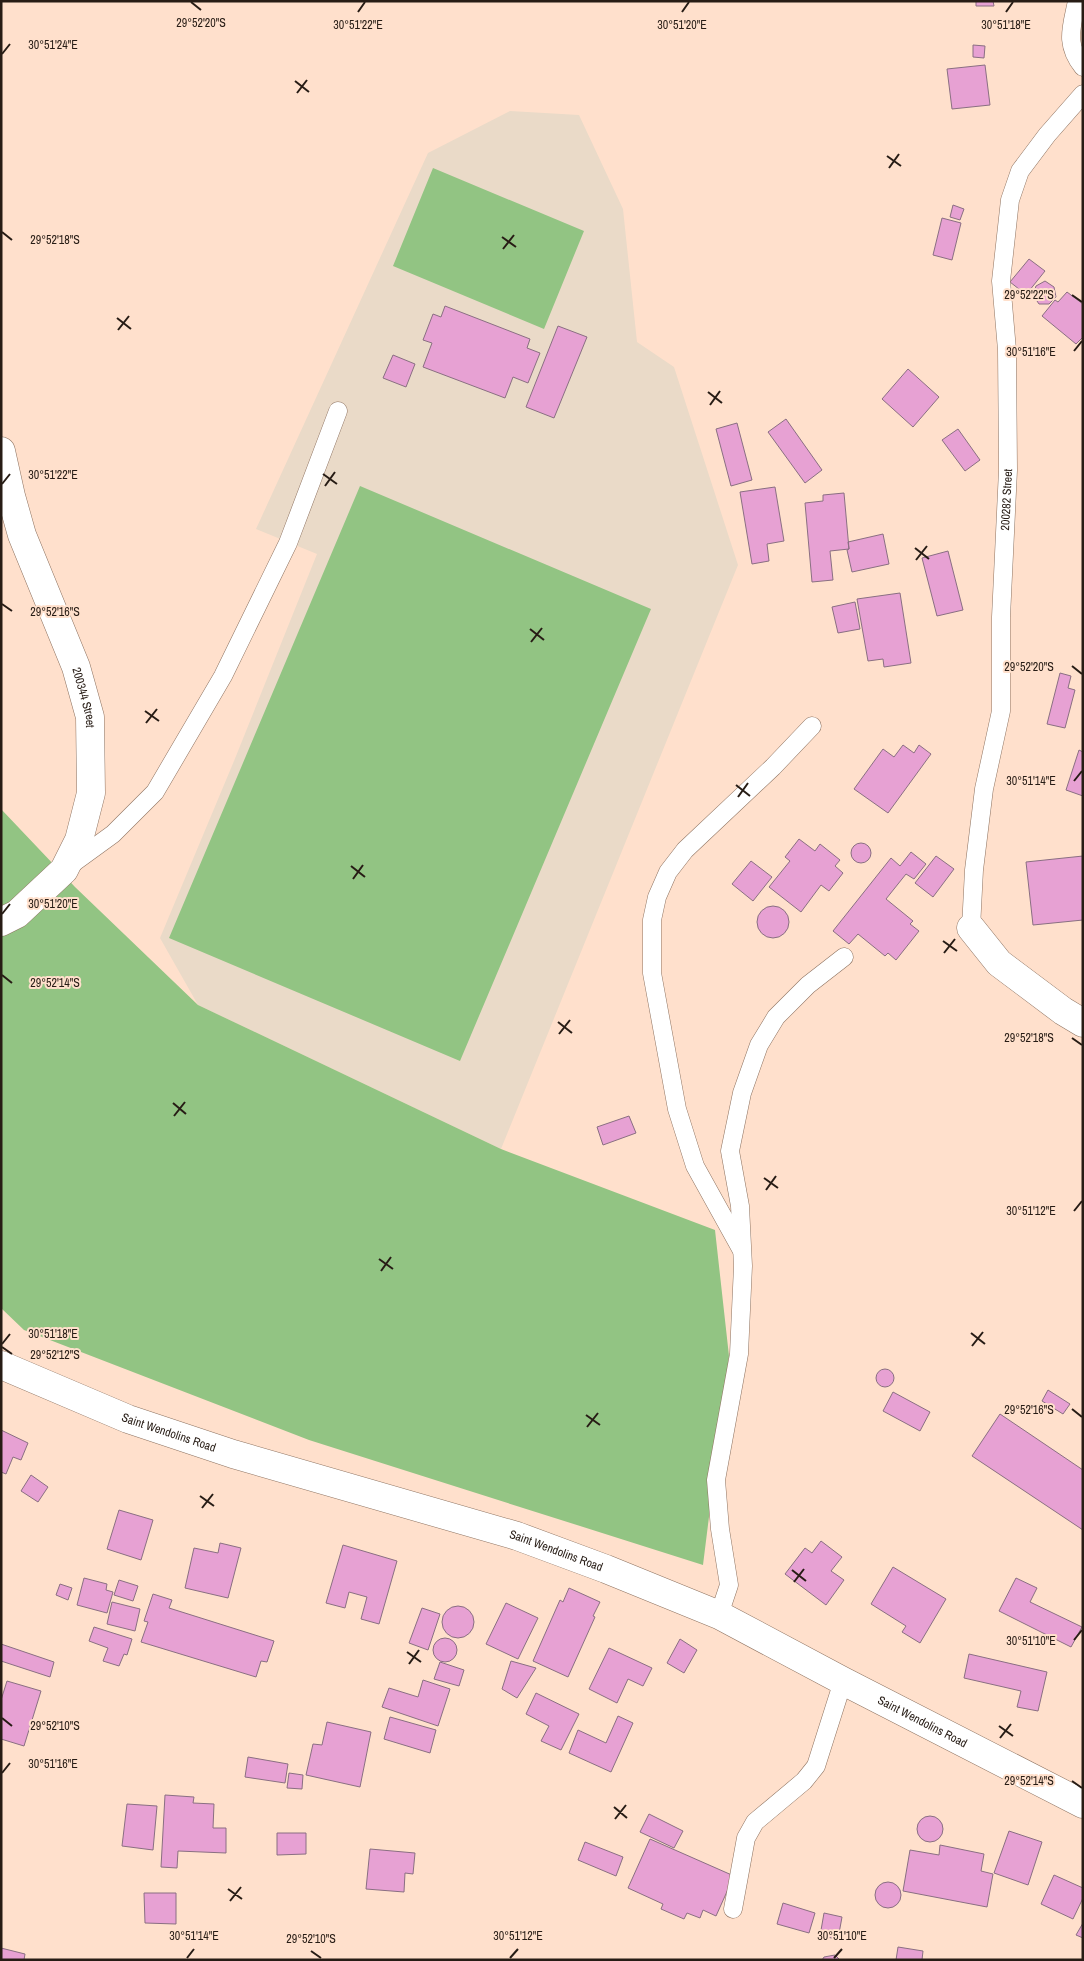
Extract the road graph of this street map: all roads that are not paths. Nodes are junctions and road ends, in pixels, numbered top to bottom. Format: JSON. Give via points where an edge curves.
{"nodes":[{"id":1,"x":1077,"y":1,"type":"edge"},
{"id":2,"x":1083,"y":66,"type":"edge"},
{"id":3,"x":1083,"y":94,"type":"edge"},
{"id":4,"x":338,"y":411,"type":"dead end"},
{"id":5,"x":1,"y":451,"type":"edge"},
{"id":6,"x":812,"y":726,"type":"dead end"},
{"id":7,"x":64,"y":870,"type":"junction"},
{"id":8,"x":1,"y":922,"type":"edge"},
{"id":9,"x":971,"y":928,"type":"joint"},
{"id":10,"x":844,"y":957,"type":"dead end"},
{"id":11,"x":1083,"y":1022,"type":"edge"},
{"id":12,"x":742,"y":1251,"type":"junction"},
{"id":13,"x":1,"y":1365,"type":"edge"},
{"id":14,"x":719,"y":1615,"type":"junction"},
{"id":15,"x":843,"y":1681,"type":"junction"},
{"id":16,"x":1083,"y":1804,"type":"edge"},
{"id":17,"x":733,"y":1909,"type":"dead end"}],
"edges":[{"from":1,"to":2,"type":"lane","via":[[1070,37],[1077,59]]},
{"from":3,"to":9,"type":"lane","name":"200282 Street","via":[[1020,170],[1010,200],[1001,281],[1007,350],[1008,470],[1000,710],[984,789]]},
{"from":4,"to":7,"type":"lane","via":[[284,552],[223,676],[155,792],[113,834]]},
{"from":5,"to":7,"type":"street","name":"200344 Street","via":[[22,535],[76,667],[90,717],[91,793],[79,840]]},
{"from":6,"to":12,"type":"lane","via":[[685,850],[668,872],[657,897],[652,920],[652,973],[678,1109],[695,1166]]},
{"from":7,"to":8,"type":"street","name":"200344 Street","via":[[17,914]]},
{"from":9,"to":11,"type":"street","via":[[999,963]]},
{"from":10,"to":12,"type":"lane","via":[[808,985],[776,1017],[759,1045],[742,1093],[730,1151],[740,1206]]},
{"from":12,"to":14,"type":"lane","via":[[739,1354],[716,1480],[729,1584]]},
{"from":13,"to":14,"type":"street","name":"Saint Wendolins Road","via":[[128,1419],[233,1454],[517,1536]]},
{"from":14,"to":15,"type":"street","name":"Saint Wendolins Road"},
{"from":15,"to":16,"type":"street","name":"Saint Wendolins Road"},
{"from":15,"to":17,"type":"lane","via":[[816,1766],[804,1781],[755,1822],[746,1838]]}]}
